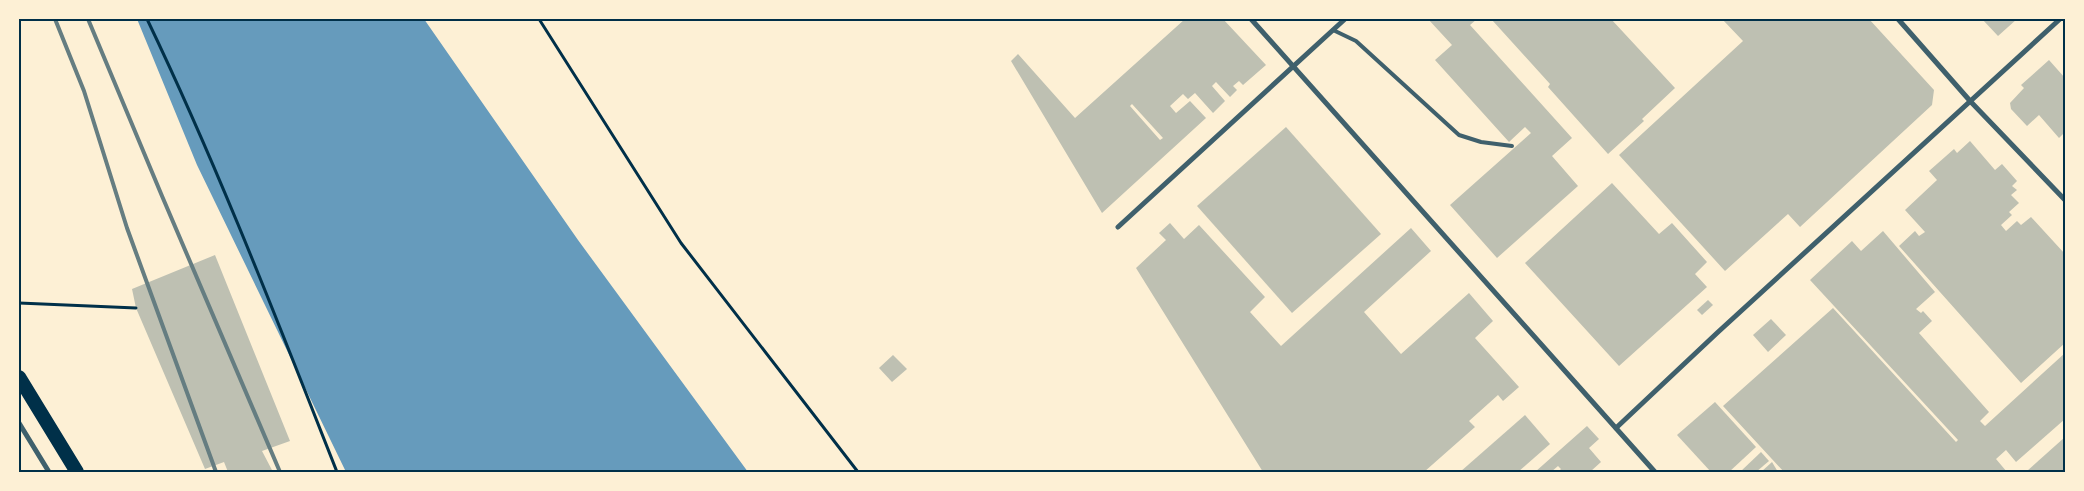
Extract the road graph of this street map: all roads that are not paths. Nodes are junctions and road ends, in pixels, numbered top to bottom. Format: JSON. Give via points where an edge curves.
{"nodes":[{"id":1,"x":1251,"y":19,"type":"edge"},
{"id":2,"x":1345,"y":19,"type":"edge"},
{"id":3,"x":1898,"y":19,"type":"edge"},
{"id":4,"x":2060,"y":19,"type":"edge"},
{"id":5,"x":1333,"y":30,"type":"junction"},
{"id":6,"x":1293,"y":66,"type":"junction"},
{"id":7,"x":1971,"y":102,"type":"junction"},
{"id":8,"x":1512,"y":146,"type":"dead end"},
{"id":9,"x":2065,"y":200,"type":"edge"},
{"id":10,"x":1118,"y":227,"type":"dead end"},
{"id":11,"x":19,"y":377,"type":"edge"},
{"id":12,"x":19,"y":423,"type":"edge"},
{"id":13,"x":1616,"y":428,"type":"junction"},
{"id":14,"x":49,"y":472,"type":"edge"},
{"id":15,"x":77,"y":472,"type":"edge"},
{"id":16,"x":1655,"y":472,"type":"edge"}],
"edges":[{"from":1,"to":6,"type":"street"},
{"from":2,"to":5,"type":"street"},
{"from":3,"to":7,"type":"street"},
{"from":4,"to":7,"type":"street"},
{"from":5,"to":6,"type":"street"},
{"from":5,"to":8,"type":"lane","via":[[1356,41],[1458,135]]},
{"from":6,"to":10,"type":"street"},
{"from":6,"to":13,"type":"street"},
{"from":7,"to":9,"type":"street"},
{"from":7,"to":13,"type":"street"},
{"from":11,"to":15,"type":"highway"},
{"from":12,"to":14,"type":"street"},
{"from":13,"to":16,"type":"street"}]}
